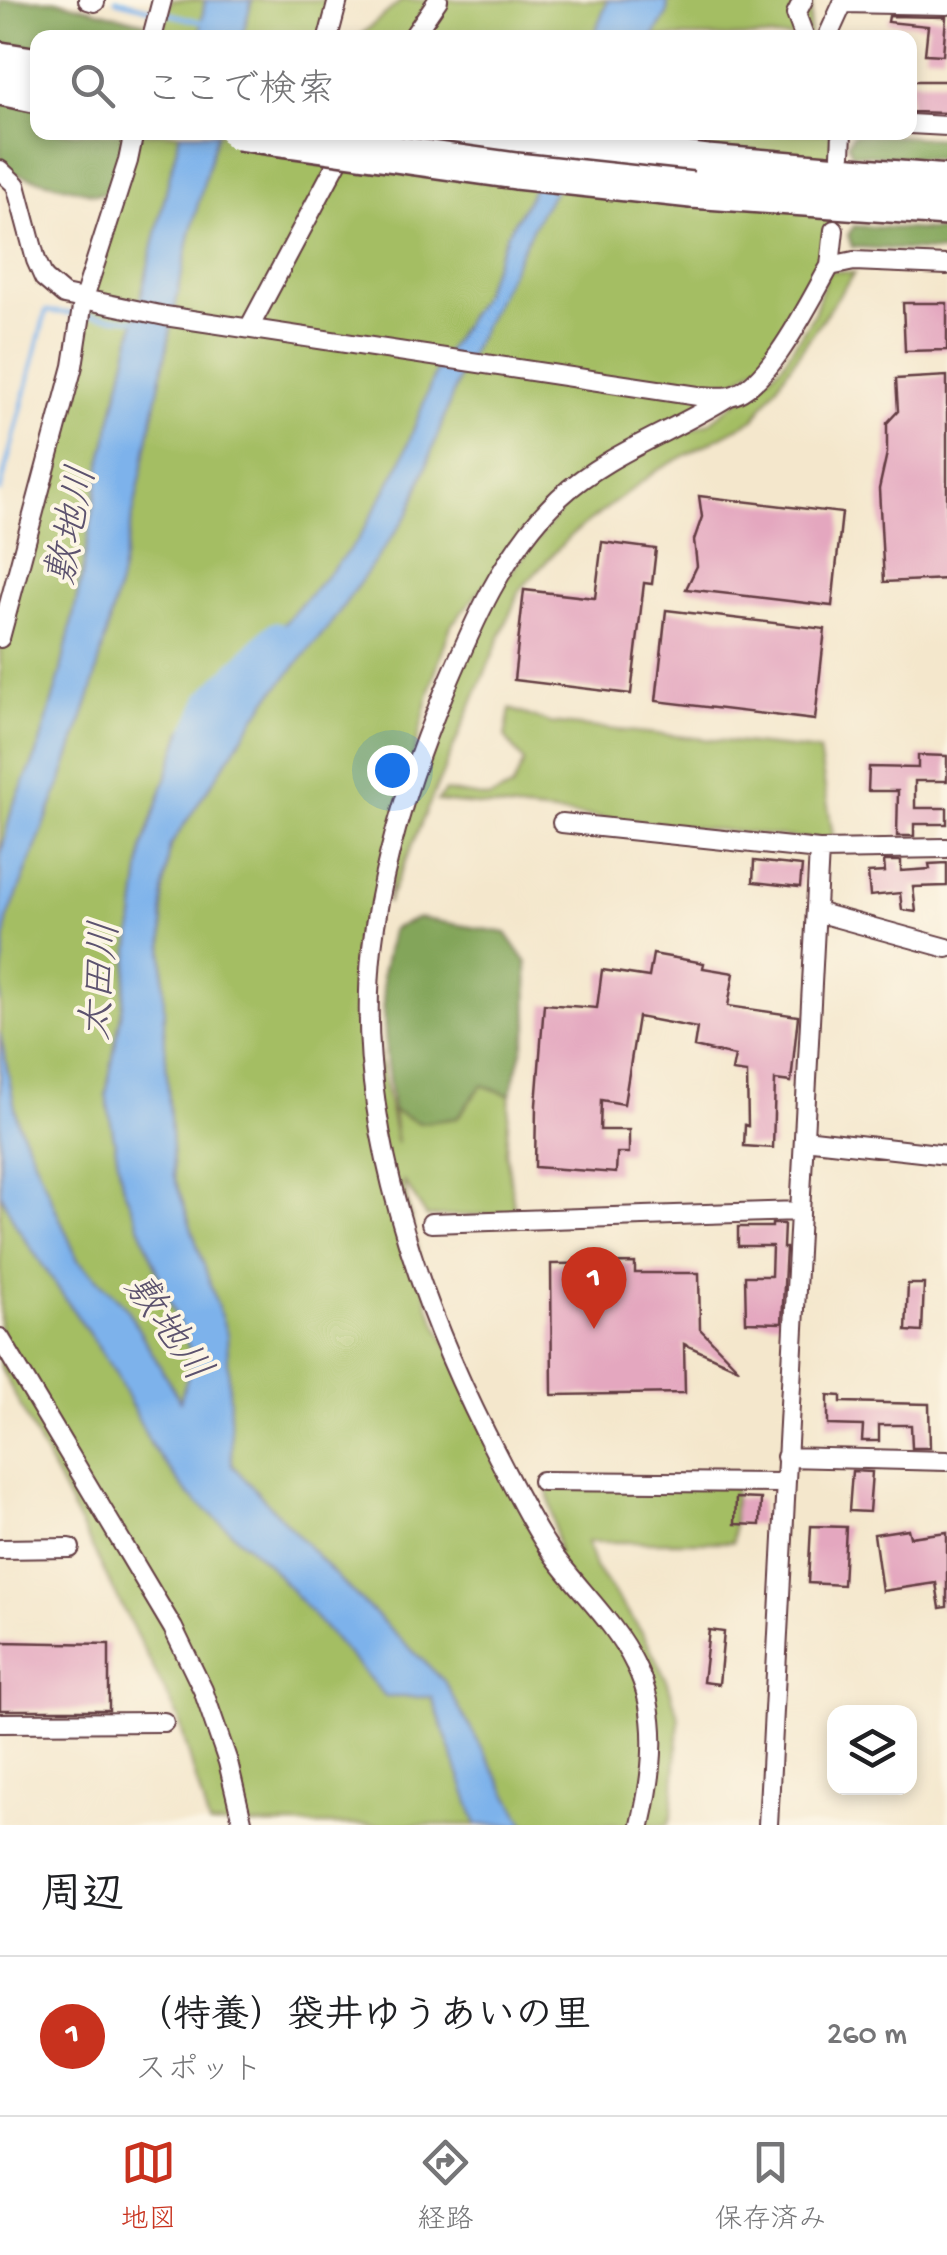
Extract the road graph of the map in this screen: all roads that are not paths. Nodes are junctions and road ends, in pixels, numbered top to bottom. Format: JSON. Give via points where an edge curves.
{"nodes":[{"id":1,"x":162,"y":0,"type":"edge"},
{"id":2,"x":338,"y":0,"type":"edge"},
{"id":3,"x":438,"y":0,"type":"edge"},
{"id":4,"x":803,"y":0,"type":"edge"},
{"id":5,"x":947,"y":5,"type":"edge"},
{"id":6,"x":154,"y":30,"type":"edge"},
{"id":7,"x":330,"y":30,"type":"edge"},
{"id":8,"x":417,"y":30,"type":"edge"},
{"id":9,"x":802,"y":30,"type":"edge"},
{"id":10,"x":830,"y":30,"type":"edge"},
{"id":11,"x":0,"y":60,"type":"edge"},
{"id":12,"x":30,"y":65,"type":"edge"},
{"id":13,"x":0,"y":87,"type":"edge"},
{"id":14,"x":30,"y":93,"type":"edge"},
{"id":15,"x":917,"y":124,"type":"edge"},
{"id":16,"x":947,"y":126,"type":"edge"},
{"id":17,"x":132,"y":140,"type":"edge"},
{"id":18,"x":294,"y":140,"type":"edge"},
{"id":19,"x":350,"y":140,"type":"edge"},
{"id":20,"x":495,"y":140,"type":"edge"},
{"id":21,"x":841,"y":140,"type":"edge"},
{"id":22,"x":840,"y":155,"type":"dead end"},
{"id":23,"x":0,"y":170,"type":"edge"},
{"id":24,"x":700,"y":176,"type":"junction"},
{"id":25,"x":947,"y":182,"type":"edge"},
{"id":26,"x":947,"y":208,"type":"edge"},
{"id":27,"x":834,"y":230,"type":"dead end"},
{"id":28,"x":947,"y":265,"type":"edge"},
{"id":29,"x":830,"y":266,"type":"junction"},
{"id":30,"x":84,"y":301,"type":"junction"},
{"id":31,"x":249,"y":328,"type":"junction"},
{"id":32,"x":728,"y":397,"type":"junction"},
{"id":33,"x":0,"y":638,"type":"edge"},
{"id":34,"x":562,"y":823,"type":"dead end"},
{"id":35,"x":947,"y":848,"type":"edge"},
{"id":36,"x":819,"y":850,"type":"junction"},
{"id":37,"x":816,"y":912,"type":"junction"},
{"id":38,"x":947,"y":948,"type":"edge"},
{"id":39,"x":804,"y":1139,"type":"junction"},
{"id":40,"x":947,"y":1156,"type":"edge"},
{"id":41,"x":800,"y":1211,"type":"junction"},
{"id":42,"x":431,"y":1222,"type":"dead end"},
{"id":43,"x":0,"y":1338,"type":"edge"},
{"id":44,"x":786,"y":1457,"type":"junction"},
{"id":45,"x":947,"y":1461,"type":"edge"},
{"id":46,"x":542,"y":1481,"type":"dead end"},
{"id":47,"x":784,"y":1483,"type":"junction"},
{"id":48,"x":70,"y":1548,"type":"dead end"},
{"id":49,"x":0,"y":1549,"type":"edge"},
{"id":50,"x":164,"y":1722,"type":"dead end"},
{"id":51,"x":0,"y":1723,"type":"edge"},
{"id":52,"x":243,"y":1825,"type":"edge"},
{"id":53,"x":641,"y":1825,"type":"edge"},
{"id":54,"x":768,"y":1825,"type":"edge"}],
"edges":[{"from":1,"to":6,"type":"street"},
{"from":2,"to":7,"type":"street"},
{"from":3,"to":8,"type":"street"},
{"from":4,"to":9,"type":"street","via":[[796,14]]},
{"from":5,"to":10,"type":"street","via":[[842,3]]},
{"from":11,"to":12,"type":"highway"},
{"from":13,"to":14,"type":"highway"},
{"from":15,"to":16,"type":"street"},
{"from":17,"to":30,"type":"street"},
{"from":18,"to":24,"type":"highway","bridge":true,"via":[[516,172]]},
{"from":19,"to":31,"type":"street"},
{"from":20,"to":24,"type":"highway"},
{"from":21,"to":22,"type":"street"},
{"from":23,"to":30,"type":"street","via":[[16,185],[44,278],[64,296]]},
{"from":24,"to":25,"type":"highway"},
{"from":24,"to":26,"type":"highway"},
{"from":27,"to":29,"type":"street"},
{"from":28,"to":29,"type":"street"},
{"from":29,"to":32,"type":"street","via":[[784,347],[742,392]]},
{"from":30,"to":31,"type":"street"},
{"from":30,"to":33,"type":"street","via":[[73,366]]},
{"from":31,"to":32,"type":"street"},
{"from":32,"to":53,"type":"street","via":[[596,469],[526,537],[469,635],[430,729],[392,844],[372,952],[374,1097],[429,1307],[546,1544],[636,1665],[653,1748]]},
{"from":34,"to":36,"type":"street"},
{"from":35,"to":36,"type":"street"},
{"from":36,"to":37,"type":"street"},
{"from":37,"to":38,"type":"street"},
{"from":37,"to":39,"type":"street"},
{"from":39,"to":40,"type":"street"},
{"from":39,"to":41,"type":"street"},
{"from":41,"to":42,"type":"street"},
{"from":41,"to":44,"type":"street"},
{"from":43,"to":52,"type":"street","via":[[173,1628],[228,1762]]},
{"from":44,"to":45,"type":"street"},
{"from":44,"to":47,"type":"street"},
{"from":46,"to":47,"type":"street"},
{"from":47,"to":54,"type":"street"},
{"from":48,"to":49,"type":"street"},
{"from":50,"to":51,"type":"street"}]}
